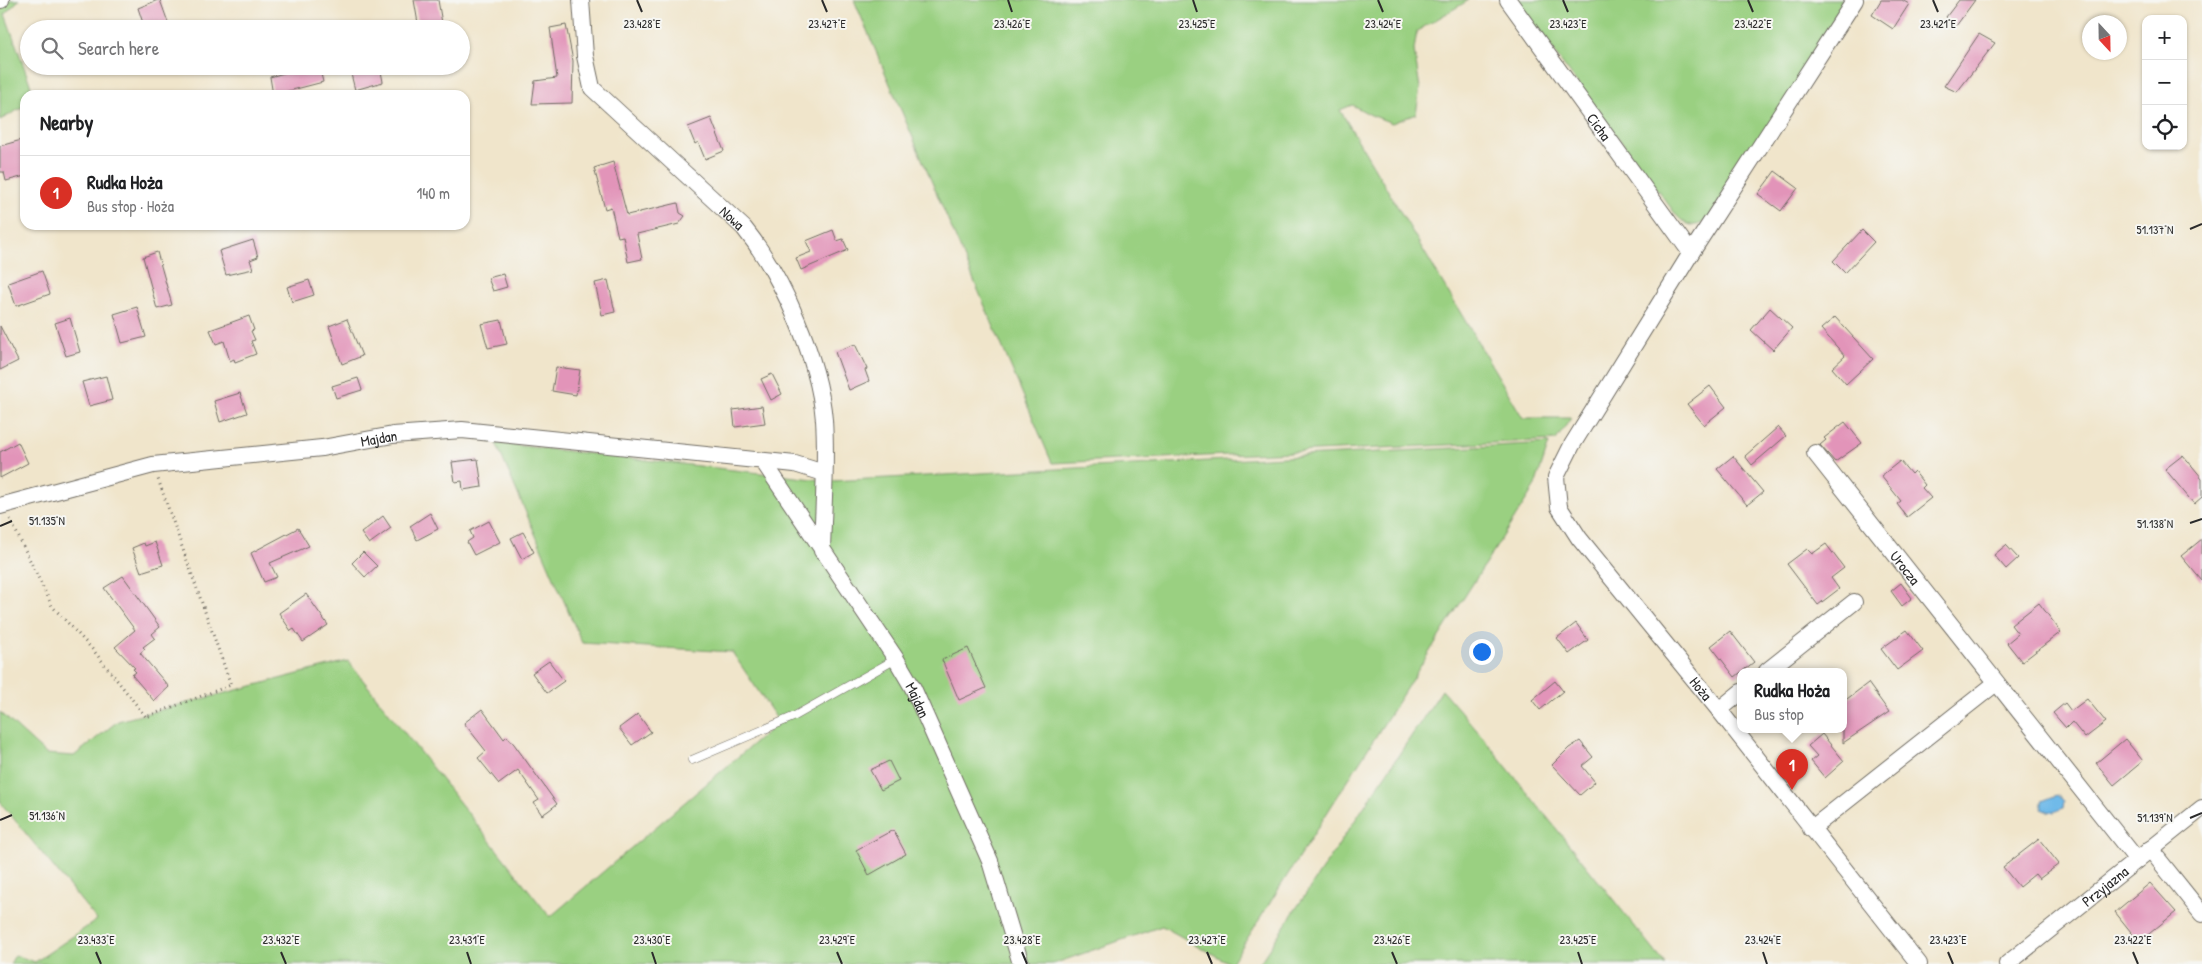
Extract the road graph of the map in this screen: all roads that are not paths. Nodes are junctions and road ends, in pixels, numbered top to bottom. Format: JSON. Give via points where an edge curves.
{"nodes":[{"id":1,"x":581,"y":0,"type":"edge"},
{"id":2,"x":1508,"y":0,"type":"edge"},
{"id":3,"x":1855,"y":0,"type":"edge"},
{"id":4,"x":1691,"y":253,"type":"junction"},
{"id":5,"x":1815,"y":453,"type":"dead end"},
{"id":6,"x":764,"y":461,"type":"junction"},
{"id":7,"x":824,"y":473,"type":"junction"},
{"id":8,"x":1,"y":506,"type":"edge"},
{"id":9,"x":822,"y":551,"type":"junction"},
{"id":10,"x":1854,"y":602,"type":"dead end"},
{"id":11,"x":896,"y":659,"type":"junction"},
{"id":12,"x":1771,"y":668,"type":"edge"},
{"id":13,"x":1996,"y":683,"type":"junction"},
{"id":14,"x":1737,"y":695,"type":"edge"},
{"id":15,"x":1719,"y":710,"type":"junction"},
{"id":16,"x":692,"y":760,"type":"dead end"},
{"id":17,"x":2202,"y":808,"type":"edge"},
{"id":18,"x":1811,"y":829,"type":"junction"},
{"id":19,"x":2150,"y":849,"type":"junction"},
{"id":20,"x":2137,"y":860,"type":"junction"},
{"id":21,"x":2202,"y":914,"type":"edge"},
{"id":22,"x":1021,"y":964,"type":"edge"},
{"id":23,"x":1919,"y":964,"type":"edge"},
{"id":24,"x":2007,"y":964,"type":"edge"}],
"edges":[{"from":1,"to":7,"type":"street","name":"Nowa","via":[[585,56],[592,88],[744,228],[770,265],[800,330],[817,382],[824,419]]},
{"from":2,"to":4,"type":"street","name":"Cicha"},
{"from":3,"to":4,"type":"street"},
{"from":4,"to":15,"type":"street","name":"Hoża","via":[[1572,445],[1556,477],[1560,507],[1579,538]]},
{"from":5,"to":13,"type":"street","name":"Urocza"},
{"from":6,"to":7,"type":"street","name":"Majdan","via":[[795,464]]},
{"from":6,"to":8,"type":"street","name":"Majdan","via":[[462,430],[393,435],[322,448],[153,465]]},
{"from":6,"to":9,"type":"street","name":"Majdan"},
{"from":7,"to":9,"type":"street","name":"Nowa"},
{"from":9,"to":11,"type":"street","name":"Majdan"},
{"from":10,"to":12,"type":"street"},
{"from":11,"to":16,"type":"lane","via":[[793,717]]},
{"from":11,"to":22,"type":"street","name":"Majdan","via":[[913,688],[990,861]]},
{"from":13,"to":18,"type":"street"},
{"from":13,"to":20,"type":"street","name":"Urocza"},
{"from":14,"to":15,"type":"street"},
{"from":15,"to":18,"type":"street","name":"Hoża"},
{"from":17,"to":19,"type":"street","name":"Przyjazna"},
{"from":18,"to":23,"type":"street","name":"Hoża"},
{"from":19,"to":20,"type":"street","name":"Przyjazna"},
{"from":19,"to":21,"type":"street"},
{"from":20,"to":24,"type":"street","name":"Przyjazna"}]}
